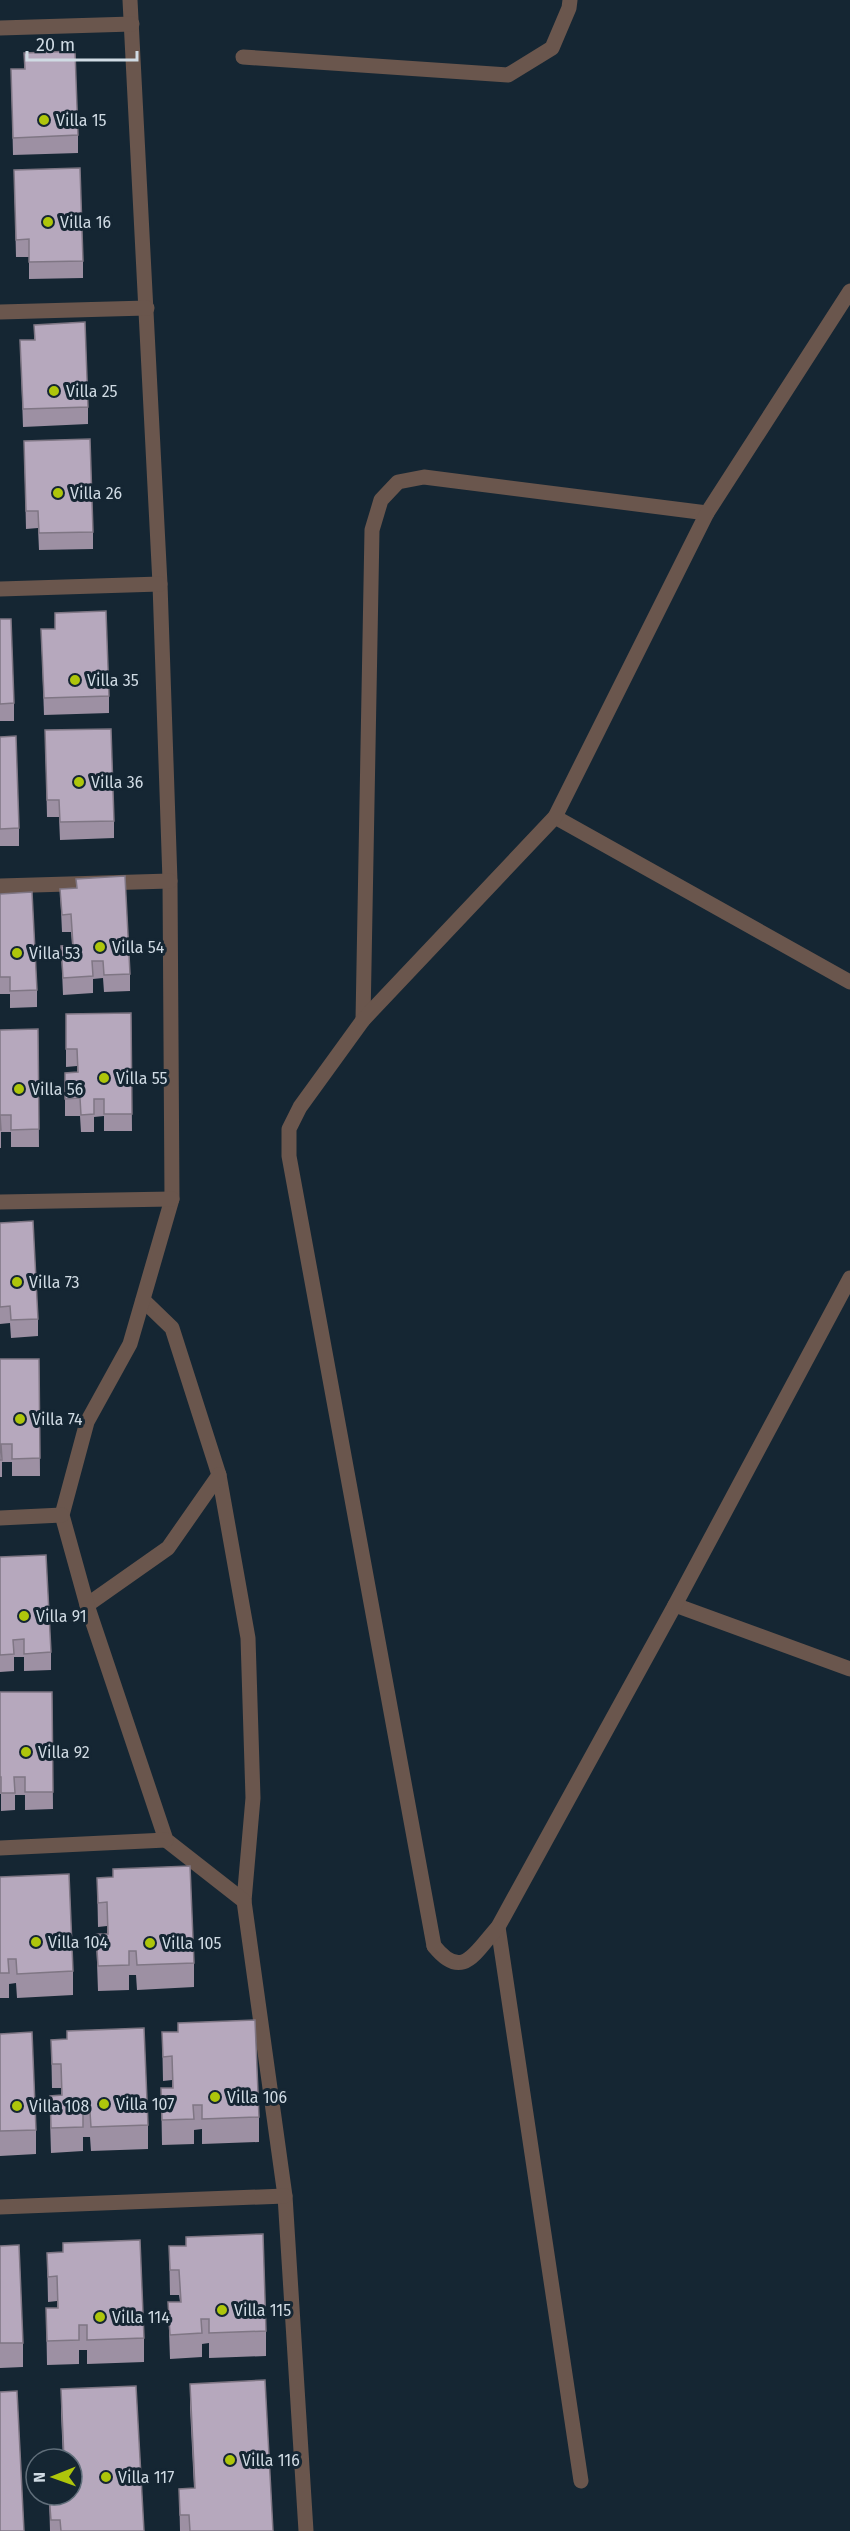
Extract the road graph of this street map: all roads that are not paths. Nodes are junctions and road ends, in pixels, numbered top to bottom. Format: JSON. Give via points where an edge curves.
{"nodes":[{"id":1,"x":130,"y":0,"type":"edge"},
{"id":2,"x":570,"y":0,"type":"edge"},
{"id":3,"x":132,"y":24,"type":"junction"},
{"id":4,"x":0,"y":28,"type":"edge"},
{"id":5,"x":243,"y":57,"type":"dead end"},
{"id":6,"x":850,"y":291,"type":"edge"},
{"id":7,"x":147,"y":308,"type":"junction"},
{"id":8,"x":0,"y":312,"type":"edge"},
{"id":9,"x":707,"y":513,"type":"junction"},
{"id":10,"x":160,"y":584,"type":"junction"},
{"id":11,"x":0,"y":589,"type":"edge"},
{"id":12,"x":555,"y":817,"type":"junction"},
{"id":13,"x":170,"y":881,"type":"junction"},
{"id":14,"x":0,"y":886,"type":"edge"},
{"id":15,"x":850,"y":982,"type":"edge"},
{"id":16,"x":363,"y":1020,"type":"junction"},
{"id":17,"x":172,"y":1199,"type":"junction"},
{"id":18,"x":0,"y":1202,"type":"edge"},
{"id":19,"x":850,"y":1278,"type":"edge"},
{"id":20,"x":143,"y":1300,"type":"junction"},
{"id":21,"x":219,"y":1475,"type":"junction"},
{"id":22,"x":62,"y":1515,"type":"junction"},
{"id":23,"x":0,"y":1518,"type":"edge"},
{"id":24,"x":87,"y":1605,"type":"junction"},
{"id":25,"x":675,"y":1605,"type":"junction"},
{"id":26,"x":850,"y":1669,"type":"edge"},
{"id":27,"x":166,"y":1840,"type":"junction"},
{"id":28,"x":0,"y":1848,"type":"edge"},
{"id":29,"x":244,"y":1901,"type":"junction"},
{"id":30,"x":498,"y":1927,"type":"junction"},
{"id":31,"x":285,"y":2196,"type":"junction"},
{"id":32,"x":0,"y":2207,"type":"edge"},
{"id":33,"x":581,"y":2481,"type":"dead end"},
{"id":34,"x":306,"y":2531,"type":"edge"}],
"edges":[{"from":1,"to":3,"type":"street"},
{"from":2,"to":5,"type":"street","via":[[552,48],[508,75]]},
{"from":3,"to":4,"type":"street"},
{"from":3,"to":7,"type":"street"},
{"from":6,"to":9,"type":"street"},
{"from":7,"to":8,"type":"street"},
{"from":7,"to":10,"type":"street"},
{"from":9,"to":12,"type":"street"},
{"from":9,"to":16,"type":"street","via":[[424,477],[398,482],[381,500],[372,530]]},
{"from":10,"to":11,"type":"street"},
{"from":10,"to":13,"type":"street"},
{"from":12,"to":15,"type":"street"},
{"from":12,"to":16,"type":"street"},
{"from":13,"to":14,"type":"street"},
{"from":13,"to":17,"type":"street"},
{"from":16,"to":30,"type":"street","via":[[300,1107],[289,1130],[289,1155],[434,1946],[455,1964],[467,1962]]},
{"from":17,"to":18,"type":"street"},
{"from":17,"to":20,"type":"street"},
{"from":19,"to":25,"type":"street"},
{"from":20,"to":21,"type":"street","via":[[172,1328]]},
{"from":20,"to":22,"type":"street","via":[[130,1344],[87,1422]]},
{"from":21,"to":24,"type":"street","via":[[168,1548]]},
{"from":21,"to":29,"type":"street","via":[[248,1638],[253,1798]]},
{"from":22,"to":23,"type":"street"},
{"from":22,"to":24,"type":"street"},
{"from":24,"to":27,"type":"street"},
{"from":25,"to":26,"type":"street"},
{"from":25,"to":30,"type":"street"},
{"from":27,"to":28,"type":"street"},
{"from":27,"to":29,"type":"street"},
{"from":29,"to":31,"type":"street"},
{"from":30,"to":33,"type":"street"},
{"from":31,"to":32,"type":"street"},
{"from":31,"to":34,"type":"street"}]}
